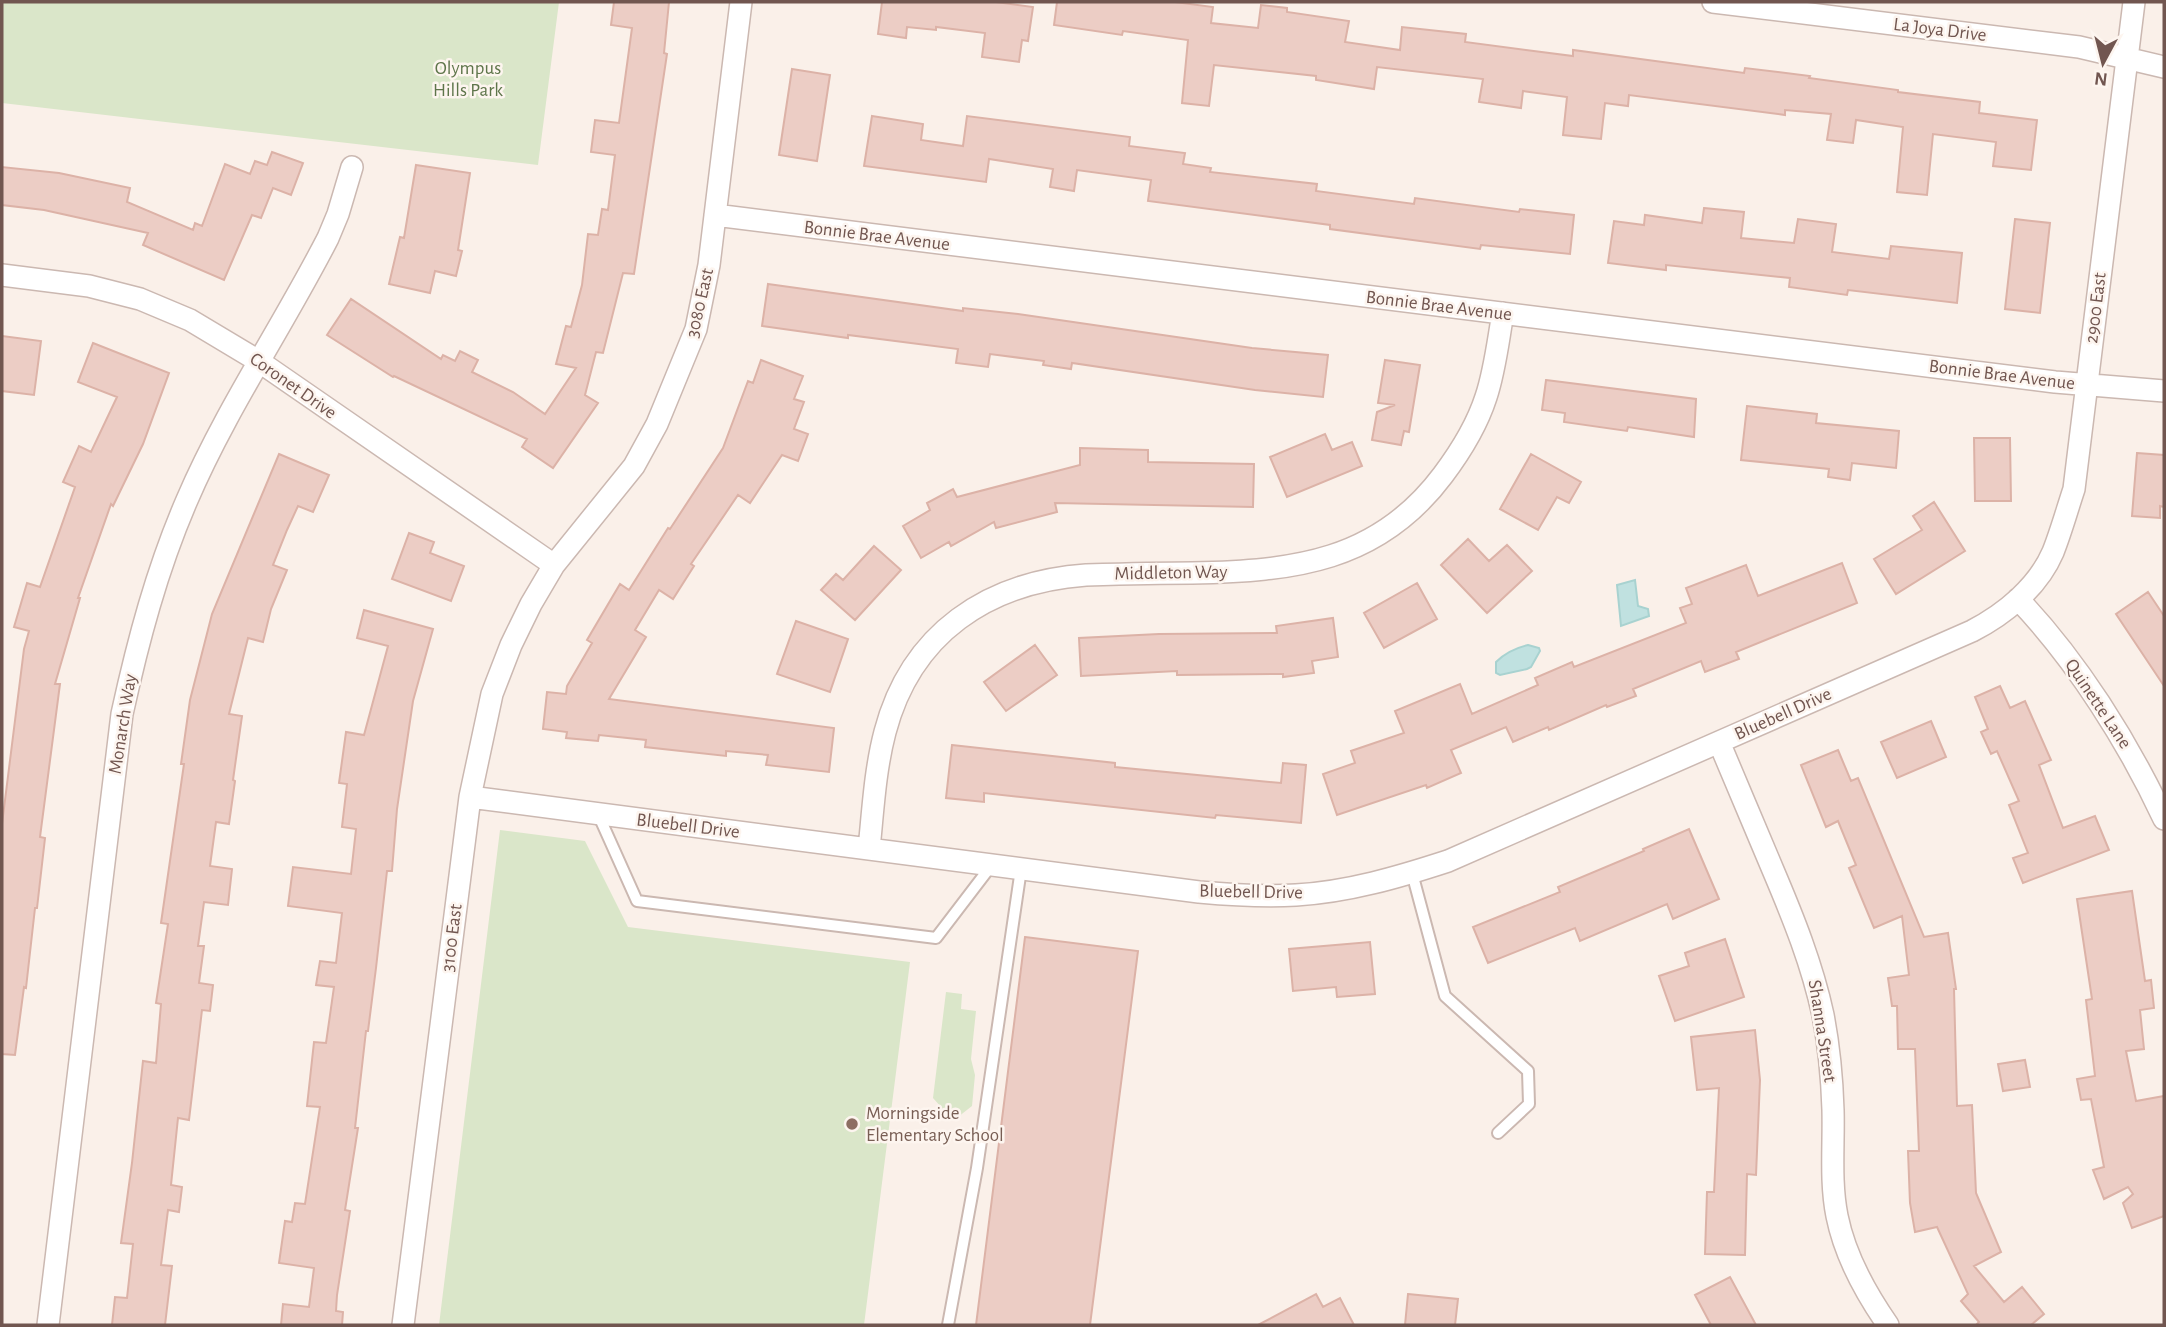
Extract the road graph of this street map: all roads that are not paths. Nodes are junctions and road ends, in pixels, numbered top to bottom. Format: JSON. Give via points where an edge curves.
{"nodes":[{"id":1,"x":741,"y":2,"type":"edge"},
{"id":2,"x":1713,"y":2,"type":"edge"},
{"id":3,"x":2134,"y":2,"type":"edge"},
{"id":4,"x":1778,"y":6,"type":"edge"},
{"id":5,"x":2127,"y":59,"type":"junction"},
{"id":6,"x":2164,"y":67,"type":"edge"},
{"id":7,"x":352,"y":167,"type":"dead end"},
{"id":8,"x":715,"y":215,"type":"junction"},
{"id":9,"x":2,"y":275,"type":"edge"},
{"id":10,"x":1503,"y":313,"type":"junction"},
{"id":11,"x":260,"y":362,"type":"junction"},
{"id":12,"x":2087,"y":385,"type":"junction"},
{"id":13,"x":2164,"y":391,"type":"edge"},
{"id":14,"x":554,"y":565,"type":"junction"},
{"id":15,"x":2018,"y":599,"type":"junction"},
{"id":16,"x":1719,"y":742,"type":"junction"},
{"id":17,"x":2155,"y":774,"type":"edge"},
{"id":18,"x":470,"y":797,"type":"junction"},
{"id":19,"x":598,"y":814,"type":"junction"},
{"id":20,"x":2164,"y":819,"type":"edge"},
{"id":21,"x":869,"y":849,"type":"junction"},
{"id":22,"x":992,"y":865,"type":"junction"},
{"id":23,"x":1021,"y":869,"type":"junction"},
{"id":24,"x":1412,"y":873,"type":"junction"},
{"id":25,"x":1498,"y":1133,"type":"dead end"},
{"id":26,"x":48,"y":1325,"type":"edge"},
{"id":27,"x":403,"y":1325,"type":"edge"},
{"id":28,"x":948,"y":1325,"type":"edge"},
{"id":29,"x":1888,"y":1325,"type":"edge"}],
"edges":[{"from":1,"to":8,"type":"street","name":"3080 East"},
{"from":2,"to":4,"type":"street","name":"La Joya Drive"},
{"from":3,"to":5,"type":"street","name":"2900 East"},
{"from":4,"to":5,"type":"street","name":"La Joya Drive","via":[[2079,47]]},
{"from":5,"to":6,"type":"street","name":"La Joya Drive"},
{"from":5,"to":12,"type":"street","name":"2900 East"},
{"from":7,"to":11,"type":"street","name":"Monarch Way","via":[[328,238]]},
{"from":8,"to":10,"type":"street","name":"Bonnie Brae Avenue"},
{"from":8,"to":14,"type":"street","name":"3080 East","via":[[696,329],[657,424],[634,466]]},
{"from":9,"to":11,"type":"street","name":"Coronet Drive","via":[[89,286],[140,299],[190,320]]},
{"from":10,"to":12,"type":"street","name":"Bonnie Brae Avenue"},
{"from":10,"to":21,"type":"street","name":"Middleton Way","via":[[1486,399],[1468,439],[1416,506],[1369,541],[1322,559],[1264,570],[1060,577],[986,600],[961,617],[924,653],[894,704],[880,754]]},
{"from":11,"to":14,"type":"street","name":"Coronet Drive"},
{"from":11,"to":26,"type":"street","name":"Monarch Way","via":[[187,500],[134,659],[122,714]]},
{"from":12,"to":13,"type":"street","name":"Bonnie Brae Avenue"},
{"from":12,"to":15,"type":"street","name":"2900 East","via":[[2074,489],[2043,570]]},
{"from":14,"to":18,"type":"street","name":"3100 East","via":[[511,645],[492,694]]},
{"from":15,"to":16,"type":"street","name":"Bluebell Drive","via":[[1972,631]]},
{"from":15,"to":17,"type":"street","name":"Quinette Lane","via":[[2049,632],[2126,744]]},
{"from":16,"to":24,"type":"street","name":"Bluebell Drive"},
{"from":16,"to":29,"type":"street","name":"Shanna Street","via":[[1814,976],[1830,1061],[1837,1215],[1857,1276]]},
{"from":17,"to":20,"type":"street","name":"Quinette Lane"},
{"from":18,"to":19,"type":"street","name":"Bluebell Drive"},
{"from":18,"to":27,"type":"street","name":"3100 East"},
{"from":19,"to":21,"type":"street","name":"Bluebell Drive"},
{"from":19,"to":22,"type":"lane","via":[[637,901],[936,938]]},
{"from":21,"to":22,"type":"street","name":"Bluebell Drive"},
{"from":22,"to":23,"type":"street","name":"Bluebell Drive"},
{"from":23,"to":24,"type":"street","name":"Bluebell Drive","via":[[1263,896],[1324,892]]},
{"from":23,"to":28,"type":"lane","via":[[979,1156]]},
{"from":24,"to":25,"type":"lane","via":[[1445,996],[1528,1071],[1529,1104]]}]}
